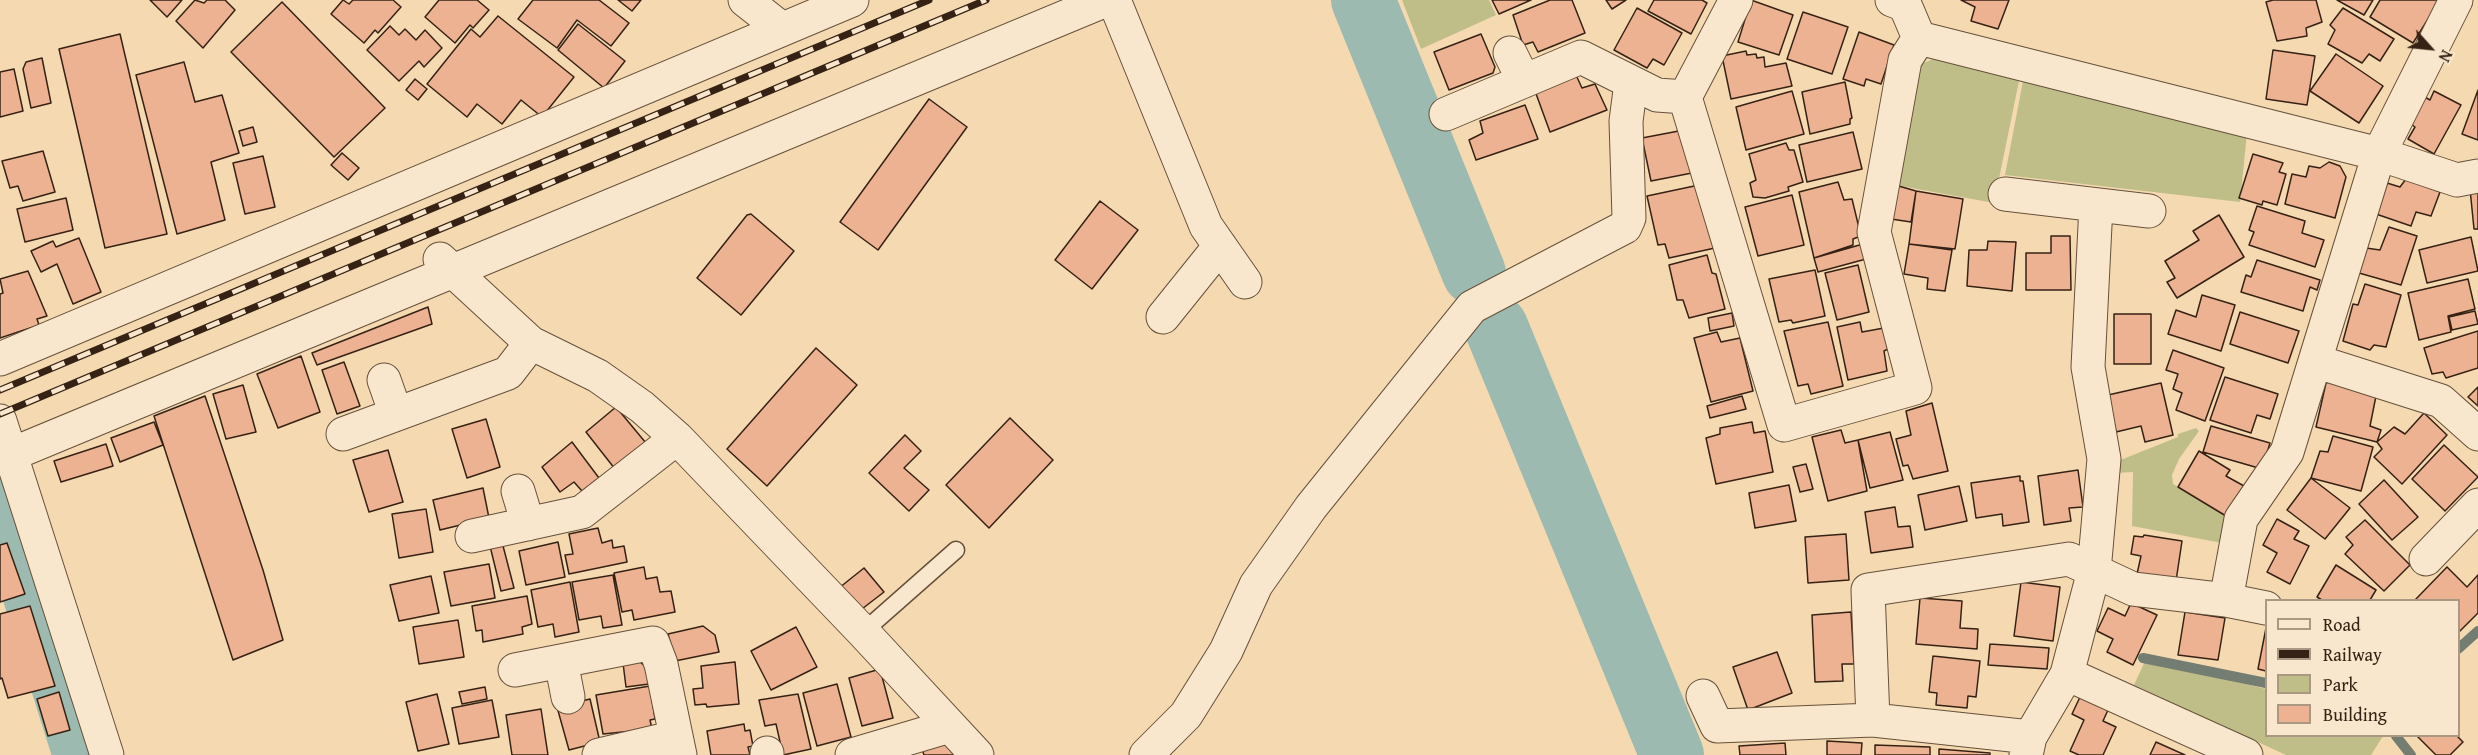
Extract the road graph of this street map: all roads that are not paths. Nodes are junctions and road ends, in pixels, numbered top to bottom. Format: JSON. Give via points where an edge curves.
{"nodes":[{"id":1,"x":745,"y":0,"type":"edge"},
{"id":2,"x":852,"y":0,"type":"edge"},
{"id":3,"x":1106,"y":0,"type":"edge"},
{"id":4,"x":1114,"y":0,"type":"edge"},
{"id":5,"x":1736,"y":0,"type":"edge"},
{"id":6,"x":1892,"y":0,"type":"edge"},
{"id":7,"x":2456,"y":0,"type":"edge"},
{"id":8,"x":782,"y":29,"type":"junction"},
{"id":9,"x":1919,"y":38,"type":"junction"},
{"id":10,"x":1631,"y":82,"type":"junction"},
{"id":11,"x":1685,"y":97,"type":"junction"},
{"id":12,"x":1446,"y":114,"type":"dead end"},
{"id":13,"x":2379,"y":154,"type":"junction"},
{"id":14,"x":2478,"y":176,"type":"edge"},
{"id":15,"x":2005,"y":194,"type":"dead end"},
{"id":16,"x":2096,"y":205,"type":"junction"},
{"id":17,"x":2149,"y":211,"type":"dead end"},
{"id":18,"x":1220,"y":246,"type":"junction"},
{"id":19,"x":447,"y":265,"type":"junction"},
{"id":20,"x":1245,"y":282,"type":"dead end"},
{"id":21,"x":1163,"y":317,"type":"dead end"},
{"id":22,"x":531,"y":343,"type":"junction"},
{"id":23,"x":0,"y":359,"type":"edge"},
{"id":24,"x":2315,"y":361,"type":"junction"},
{"id":25,"x":384,"y":380,"type":"dead end"},
{"id":26,"x":396,"y":414,"type":"junction"},
{"id":27,"x":0,"y":422,"type":"edge"},
{"id":28,"x":343,"y":434,"type":"dead end"},
{"id":29,"x":2478,"y":434,"type":"edge"},
{"id":30,"x":676,"y":438,"type":"junction"},
{"id":31,"x":5,"y":456,"type":"edge"},
{"id":32,"x":518,"y":491,"type":"dead end"},
{"id":33,"x":2478,"y":505,"type":"edge"},
{"id":34,"x":528,"y":524,"type":"junction"},
{"id":35,"x":472,"y":536,"type":"dead end"},
{"id":36,"x":956,"y":550,"type":"dead end"},
{"id":37,"x":2426,"y":559,"type":"dead end"},
{"id":38,"x":2094,"y":571,"type":"junction"},
{"id":39,"x":2226,"y":600,"type":"junction"},
{"id":40,"x":2265,"y":608,"type":"edge"},
{"id":41,"x":863,"y":632,"type":"junction"},
{"id":42,"x":561,"y":661,"type":"junction"},
{"id":43,"x":515,"y":670,"type":"dead end"},
{"id":44,"x":2067,"y":674,"type":"junction"},
{"id":45,"x":1703,"y":696,"type":"dead end"},
{"id":46,"x":568,"y":697,"type":"dead end"},
{"id":47,"x":1873,"y":720,"type":"junction"},
{"id":48,"x":950,"y":726,"type":"junction"},
{"id":49,"x":678,"y":746,"type":"edge"},
{"id":50,"x":2028,"y":746,"type":"edge"},
{"id":51,"x":2225,"y":751,"type":"edge"},
{"id":52,"x":858,"y":754,"type":"edge"},
{"id":53,"x":107,"y":755,"type":"edge"},
{"id":54,"x":598,"y":755,"type":"edge"},
{"id":55,"x":977,"y":755,"type":"edge"},
{"id":56,"x":1146,"y":755,"type":"edge"}],
"edges":[{"from":1,"to":8,"type":"street"},
{"from":2,"to":8,"type":"street"},
{"from":3,"to":19,"type":"street"},
{"from":4,"to":18,"type":"street","via":[[1206,226]]},
{"from":5,"to":11,"type":"street"},
{"from":6,"to":9,"type":"street","via":[[1905,4]]},
{"from":7,"to":13,"type":"street"},
{"from":8,"to":23,"type":"street"},
{"from":9,"to":11,"type":"street","via":[[1905,60],[1874,232],[1915,388],[1784,425]]},
{"from":9,"to":13,"type":"street"},
{"from":10,"to":11,"type":"street","via":[[1658,95]]},
{"from":10,"to":12,"type":"street","via":[[1581,57],[1517,67]]},
{"from":10,"to":56,"type":"street","via":[[1626,121],[1629,218],[1625,227],[1472,307],[1311,507],[1256,585],[1226,651],[1186,715]]},
{"from":13,"to":14,"type":"street","via":[[2457,180]]},
{"from":13,"to":24,"type":"street"},
{"from":15,"to":16,"type":"street"},
{"from":16,"to":17,"type":"street"},
{"from":16,"to":38,"type":"street","via":[[2088,368],[2104,459]]},
{"from":18,"to":20,"type":"street"},
{"from":18,"to":21,"type":"street"},
{"from":19,"to":22,"type":"street"},
{"from":19,"to":31,"type":"street"},
{"from":22,"to":26,"type":"street","via":[[508,373]]},
{"from":22,"to":30,"type":"street","via":[[597,376],[642,407]]},
{"from":24,"to":29,"type":"street","via":[[2441,401]]},
{"from":24,"to":39,"type":"street","via":[[2286,452],[2241,519]]},
{"from":25,"to":26,"type":"street"},
{"from":26,"to":28,"type":"street"},
{"from":27,"to":31,"type":"street"},
{"from":30,"to":34,"type":"street","via":[[582,512]]},
{"from":30,"to":41,"type":"street"},
{"from":31,"to":53,"type":"street"},
{"from":32,"to":34,"type":"street"},
{"from":33,"to":37,"type":"street"},
{"from":34,"to":35,"type":"street"},
{"from":36,"to":41,"type":"lane"},
{"from":38,"to":39,"type":"street","via":[[2133,588]]},
{"from":38,"to":44,"type":"street"},
{"from":38,"to":47,"type":"street","via":[[2069,559],[1868,590]]},
{"from":39,"to":40,"type":"street"},
{"from":41,"to":48,"type":"street"},
{"from":42,"to":43,"type":"street"},
{"from":42,"to":46,"type":"street"},
{"from":42,"to":49,"type":"street","via":[[653,643]]},
{"from":44,"to":50,"type":"street"},
{"from":44,"to":51,"type":"street"},
{"from":45,"to":47,"type":"street","via":[[1717,726]]},
{"from":47,"to":50,"type":"street"},
{"from":48,"to":52,"type":"street"},
{"from":48,"to":55,"type":"street"},
{"from":49,"to":54,"type":"street"}]}
